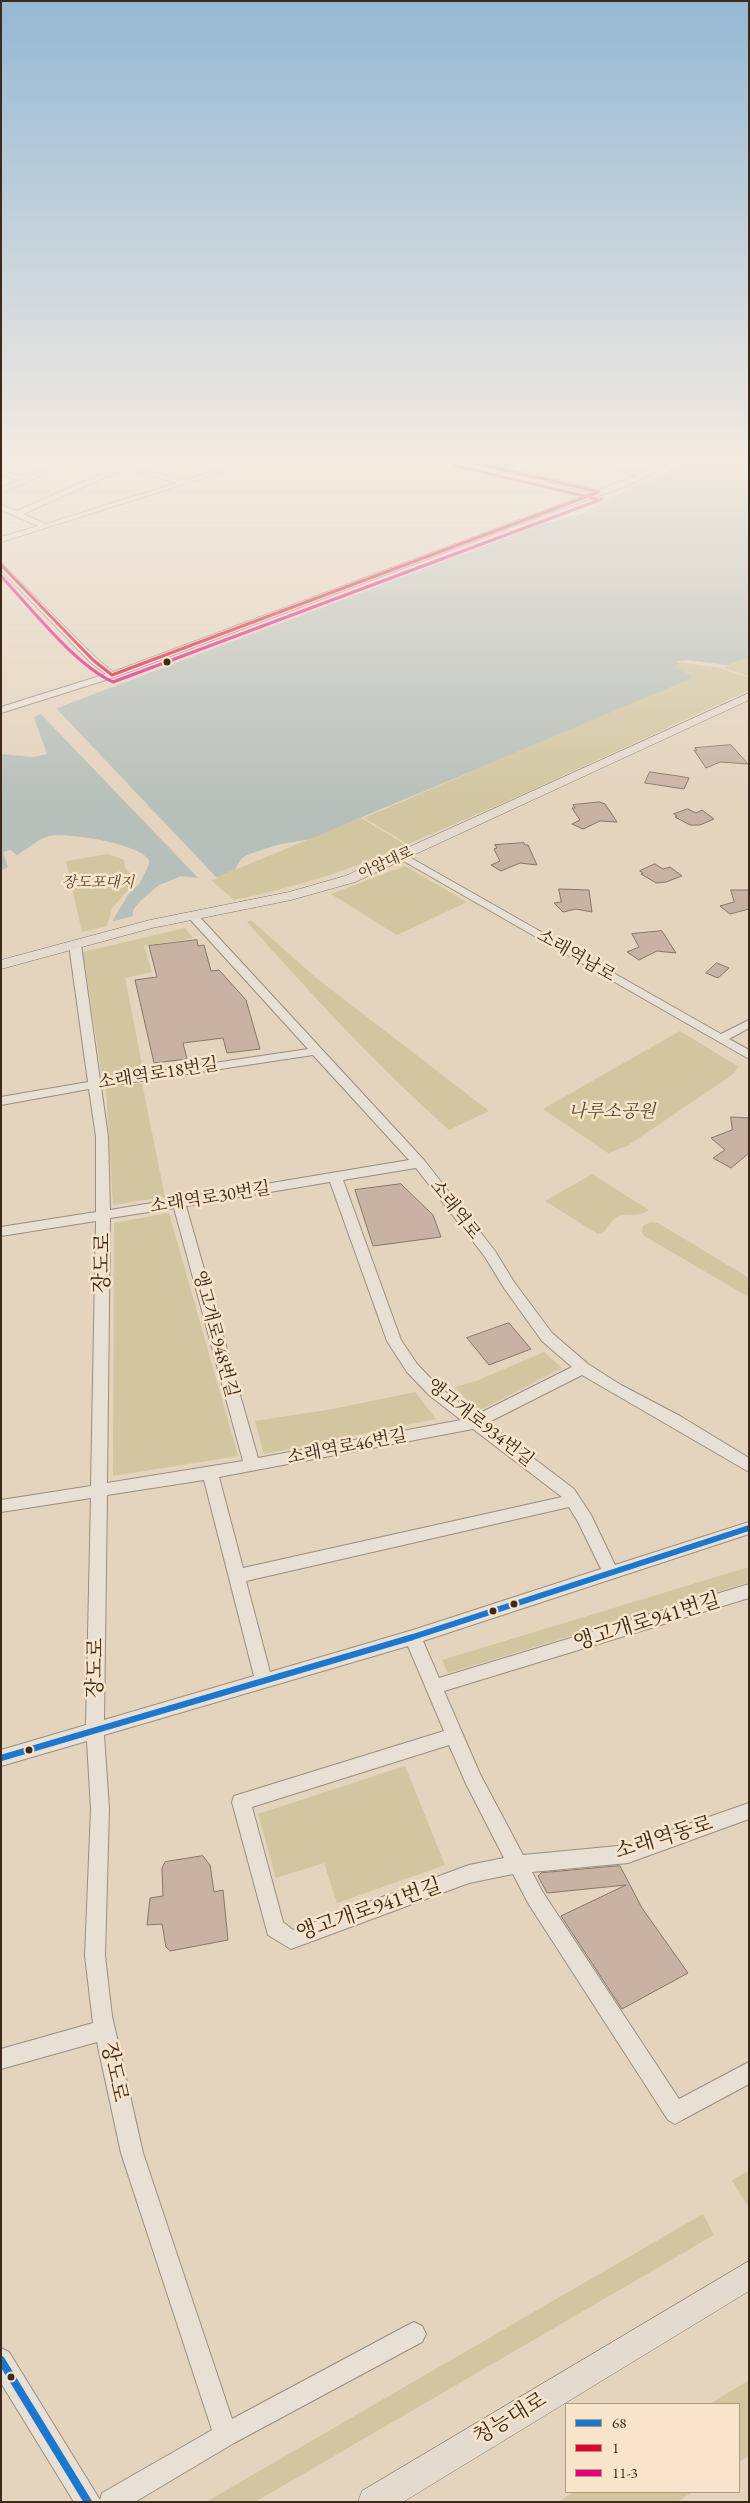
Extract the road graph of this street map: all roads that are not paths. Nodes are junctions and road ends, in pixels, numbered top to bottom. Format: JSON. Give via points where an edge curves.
{"nodes":[{"id":1,"x":10,"y":575,"type":"edge"},
{"id":2,"x":379,"y":575,"type":"edge"},
{"id":3,"x":112,"y":675,"type":"junction"},
{"id":4,"x":749,"y":696,"type":"edge"},
{"id":5,"x":1,"y":710,"type":"edge"},
{"id":6,"x":404,"y":856,"type":"junction"},
{"id":7,"x":192,"y":915,"type":"junction"},
{"id":8,"x":75,"y":944,"type":"junction"},
{"id":9,"x":1,"y":965,"type":"edge"},
{"id":10,"x":749,"y":1023,"type":"edge"},
{"id":11,"x":720,"y":1039,"type":"junction"},
{"id":12,"x":316,"y":1051,"type":"junction"},
{"id":13,"x":749,"y":1055,"type":"edge"},
{"id":14,"x":96,"y":1084,"type":"junction"},
{"id":15,"x":1,"y":1102,"type":"edge"},
{"id":16,"x":419,"y":1163,"type":"junction"},
{"id":17,"x":335,"y":1177,"type":"junction"},
{"id":18,"x":179,"y":1203,"type":"junction"},
{"id":19,"x":103,"y":1216,"type":"junction"},
{"id":20,"x":1,"y":1232,"type":"edge"},
{"id":21,"x":583,"y":1368,"type":"junction"},
{"id":22,"x":474,"y":1423,"type":"junction"},
{"id":23,"x":252,"y":1465,"type":"junction"},
{"id":24,"x":749,"y":1466,"type":"edge"},
{"id":25,"x":210,"y":1473,"type":"junction"},
{"id":26,"x":100,"y":1492,"type":"junction"},
{"id":27,"x":574,"y":1500,"type":"junction"},
{"id":28,"x":1,"y":1506,"type":"edge"},
{"id":29,"x":749,"y":1528,"type":"edge"},
{"id":30,"x":611,"y":1574,"type":"junction"},
{"id":31,"x":237,"y":1576,"type":"junction"},
{"id":32,"x":747,"y":1593,"type":"edge"},
{"id":33,"x":413,"y":1637,"type":"junction"},
{"id":34,"x":264,"y":1682,"type":"junction"},
{"id":35,"x":434,"y":1687,"type":"junction"},
{"id":36,"x":95,"y":1731,"type":"junction"},
{"id":37,"x":454,"y":1736,"type":"junction"},
{"id":38,"x":1,"y":1758,"type":"edge"},
{"id":39,"x":749,"y":1811,"type":"edge"},
{"id":40,"x":518,"y":1864,"type":"junction"},
{"id":41,"x":105,"y":2030,"type":"junction"},
{"id":42,"x":1,"y":2059,"type":"edge"},
{"id":43,"x":749,"y":2072,"type":"edge"},
{"id":44,"x":749,"y":2275,"type":"edge"},
{"id":45,"x":414,"y":2334,"type":"dead end"},
{"id":46,"x":1,"y":2360,"type":"edge"},
{"id":47,"x":226,"y":2435,"type":"junction"},
{"id":48,"x":88,"y":2502,"type":"edge"},
{"id":49,"x":111,"y":2502,"type":"edge"},
{"id":50,"x":373,"y":2502,"type":"edge"}],
"edges":[{"from":1,"to":3,"type":"street","via":[[93,660]]},
{"from":2,"to":3,"type":"street"},
{"from":3,"to":5,"type":"street"},
{"from":4,"to":6,"type":"main road","name":"아암대로"},
{"from":6,"to":7,"type":"main road","name":"아암대로","via":[[350,879],[291,896]]},
{"from":6,"to":11,"type":"street","name":"소래역남로"},
{"from":7,"to":8,"type":"main road","name":"아암대로"},
{"from":7,"to":12,"type":"street","name":"소래역로"},
{"from":8,"to":9,"type":"main road","name":"아암대로"},
{"from":8,"to":14,"type":"street","name":"장도로"},
{"from":10,"to":11,"type":"street"},
{"from":11,"to":13,"type":"street","name":"소래역남로"},
{"from":12,"to":14,"type":"street","name":"소래역로18번길"},
{"from":12,"to":16,"type":"street","name":"소래역로"},
{"from":14,"to":15,"type":"street","name":"소래역로18번길"},
{"from":14,"to":19,"type":"street","name":"장도로","via":[[102,1137]]},
{"from":16,"to":17,"type":"street","name":"소래역로30번길"},
{"from":16,"to":21,"type":"street","name":"소래역로","via":[[490,1254],[508,1285],[547,1337]]},
{"from":17,"to":18,"type":"street","name":"소래역로30번길"},
{"from":17,"to":22,"type":"street","name":"앵고개로934번길","via":[[394,1341],[412,1368],[434,1391]]},
{"from":18,"to":19,"type":"street","name":"소래역로30번길"},
{"from":18,"to":23,"type":"street","name":"앵고개로948번길"},
{"from":19,"to":20,"type":"street","name":"소래역로30번길"},
{"from":19,"to":26,"type":"street","name":"장도로"},
{"from":21,"to":22,"type":"street","name":"소래역로46번길"},
{"from":21,"to":24,"type":"street","name":"소래역로"},
{"from":22,"to":23,"type":"street","name":"소래역로46번길"},
{"from":22,"to":27,"type":"street","name":"앵고개로934번길","via":[[533,1465]]},
{"from":23,"to":25,"type":"street","name":"소래역로46번길"},
{"from":25,"to":26,"type":"street","name":"소래역로46번길"},
{"from":25,"to":31,"type":"street"},
{"from":26,"to":28,"type":"street","name":"소래역로46번길"},
{"from":26,"to":36,"type":"street","name":"장도로"},
{"from":27,"to":30,"type":"street","name":"앵고개로934번길"},
{"from":27,"to":31,"type":"street"},
{"from":29,"to":30,"type":"street"},
{"from":30,"to":33,"type":"street"},
{"from":31,"to":34,"type":"street"},
{"from":32,"to":35,"type":"street","name":"앵고개로941번길"},
{"from":33,"to":34,"type":"street"},
{"from":33,"to":35,"type":"street"},
{"from":34,"to":36,"type":"street"},
{"from":35,"to":37,"type":"street"},
{"from":36,"to":38,"type":"street"},
{"from":36,"to":41,"type":"street","name":"장도로","via":[[100,1809],[95,1956]]},
{"from":37,"to":40,"type":"street","via":[[472,1778]]},
{"from":37,"to":40,"type":"street","name":"앵고개로941번길","via":[[241,1802],[275,1928],[291,1940],[469,1874]]},
{"from":39,"to":40,"type":"street","name":"소래역동로","via":[[628,1854]]},
{"from":40,"to":43,"type":"street","via":[[540,1904],[675,2113]]},
{"from":41,"to":42,"type":"street"},
{"from":41,"to":47,"type":"street","name":"장도로","via":[[132,2153]]},
{"from":44,"to":50,"type":"main road","name":"청능대로"},
{"from":45,"to":47,"type":"street"},
{"from":46,"to":48,"type":"street","via":[[28,2409]]},
{"from":47,"to":49,"type":"street"}]}
